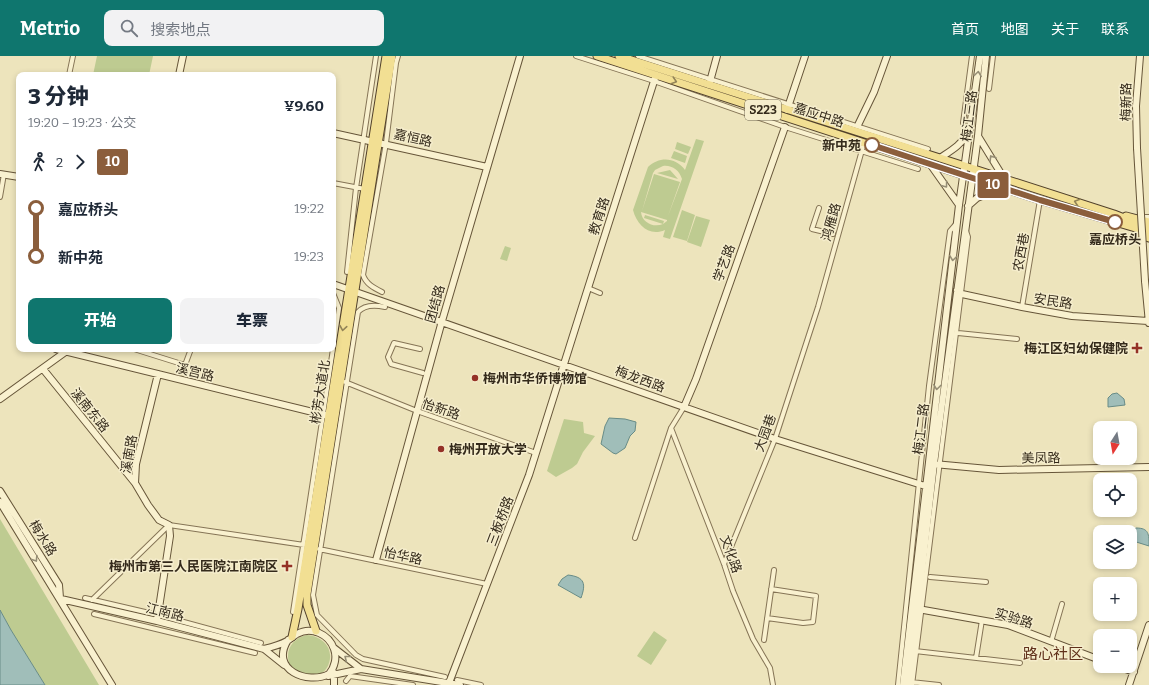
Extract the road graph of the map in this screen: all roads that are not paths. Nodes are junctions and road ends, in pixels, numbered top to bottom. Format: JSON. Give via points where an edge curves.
{"nodes":[{"id":1,"x":73,"y":56,"type":"edge"},
{"id":2,"x":183,"y":56,"type":"edge"},
{"id":3,"x":376,"y":56,"type":"edge"},
{"id":4,"x":386,"y":56,"type":"edge"},
{"id":5,"x":392,"y":56,"type":"edge"},
{"id":6,"x":398,"y":56,"type":"edge"},
{"id":7,"x":520,"y":56,"type":"edge"},
{"id":8,"x":576,"y":56,"type":"edge"},
{"id":9,"x":597,"y":56,"type":"edge"},
{"id":10,"x":619,"y":56,"type":"edge"},
{"id":11,"x":638,"y":56,"type":"edge"},
{"id":12,"x":717,"y":56,"type":"edge"},
{"id":13,"x":805,"y":56,"type":"edge"},
{"id":14,"x":887,"y":56,"type":"edge"},
{"id":15,"x":972,"y":56,"type":"edge"},
{"id":16,"x":980,"y":56,"type":"edge"},
{"id":17,"x":986,"y":56,"type":"edge"},
{"id":18,"x":993,"y":56,"type":"edge"},
{"id":19,"x":1140,"y":56,"type":"edge"},
{"id":20,"x":70,"y":72,"type":"edge"},
{"id":21,"x":180,"y":72,"type":"edge"},
{"id":22,"x":655,"y":78,"type":"junction"},
{"id":23,"x":710,"y":82,"type":"junction"},
{"id":24,"x":989,"y":89,"type":"dead end"},
{"id":25,"x":788,"y":107,"type":"junction"},
{"id":26,"x":963,"y":122,"type":"dead end"},
{"id":27,"x":858,"y":125,"type":"dead end"},
{"id":28,"x":785,"y":126,"type":"junction"},
{"id":29,"x":970,"y":130,"type":"junction"},
{"id":30,"x":336,"y":134,"type":"edge"},
{"id":31,"x":978,"y":136,"type":"junction"},
{"id":32,"x":364,"y":139,"type":"junction"},
{"id":33,"x":376,"y":141,"type":"junction"},
{"id":34,"x":864,"y":143,"type":"junction"},
{"id":35,"x":386,"y":144,"type":"junction"},
{"id":36,"x":928,"y":149,"type":"dead end"},
{"id":37,"x":862,"y":151,"type":"junction"},
{"id":38,"x":940,"y":158,"type":"junction"},
{"id":39,"x":930,"y":164,"type":"junction"},
{"id":40,"x":487,"y":166,"type":"junction"},
{"id":41,"x":965,"y":166,"type":"junction"},
{"id":42,"x":918,"y":169,"type":"dead end"},
{"id":43,"x":973,"y":169,"type":"junction"},
{"id":44,"x":2,"y":174,"type":"edge"},
{"id":45,"x":963,"y":175,"type":"junction"},
{"id":46,"x":16,"y":177,"type":"edge"},
{"id":47,"x":972,"y":178,"type":"junction"},
{"id":48,"x":1005,"y":180,"type":"junction"},
{"id":49,"x":336,"y":185,"type":"edge"},
{"id":50,"x":356,"y":188,"type":"junction"},
{"id":51,"x":1001,"y":188,"type":"junction"},
{"id":52,"x":365,"y":189,"type":"junction"},
{"id":53,"x":0,"y":197,"type":"edge"},
{"id":54,"x":1040,"y":200,"type":"junction"},
{"id":55,"x":959,"y":205,"type":"junction"},
{"id":56,"x":968,"y":206,"type":"junction"},
{"id":57,"x":819,"y":208,"type":"dead end"},
{"id":58,"x":1114,"y":214,"type":"junction"},
{"id":59,"x":1149,"y":217,"type":"edge"},
{"id":60,"x":1134,"y":218,"type":"junction"},
{"id":61,"x":1149,"y":222,"type":"edge"},
{"id":62,"x":1118,"y":223,"type":"junction"},
{"id":63,"x":1149,"y":228,"type":"edge"},
{"id":64,"x":1149,"y":232,"type":"edge"},
{"id":65,"x":833,"y":234,"type":"dead end"},
{"id":66,"x":1149,"y":238,"type":"edge"},
{"id":67,"x":347,"y":272,"type":"dead end"},
{"id":68,"x":336,"y":285,"type":"edge"},
{"id":69,"x":588,"y":288,"type":"junction"},
{"id":70,"x":352,"y":290,"type":"junction"},
{"id":71,"x":382,"y":292,"type":"dead end"},
{"id":72,"x":959,"y":292,"type":"junction"},
{"id":73,"x":600,"y":293,"type":"dead end"},
{"id":74,"x":336,"y":300,"type":"edge"},
{"id":75,"x":818,"y":307,"type":"joint"},
{"id":76,"x":1022,"y":307,"type":"junction"},
{"id":77,"x":385,"y":308,"type":"dead end"},
{"id":78,"x":442,"y":321,"type":"junction"},
{"id":79,"x":1148,"y":323,"type":"edge"},
{"id":80,"x":336,"y":328,"type":"edge"},
{"id":81,"x":958,"y":332,"type":"dead end"},
{"id":82,"x":1017,"y":338,"type":"dead end"},
{"id":83,"x":420,"y":349,"type":"dead end"},
{"id":84,"x":65,"y":352,"type":"edge"},
{"id":85,"x":76,"y":352,"type":"edge"},
{"id":86,"x":144,"y":352,"type":"edge"},
{"id":87,"x":189,"y":352,"type":"edge"},
{"id":88,"x":333,"y":352,"type":"edge"},
{"id":89,"x":564,"y":364,"type":"junction"},
{"id":90,"x":43,"y":369,"type":"junction"},
{"id":91,"x":423,"y":372,"type":"dead end"},
{"id":92,"x":158,"y":374,"type":"junction"},
{"id":93,"x":344,"y":382,"type":"junction"},
{"id":94,"x":0,"y":399,"type":"edge"},
{"id":95,"x":684,"y":407,"type":"junction"},
{"id":96,"x":417,"y":411,"type":"junction"},
{"id":97,"x":326,"y":415,"type":"junction"},
{"id":98,"x":672,"y":428,"type":"junction"},
{"id":99,"x":774,"y":439,"type":"junction"},
{"id":100,"x":536,"y":452,"type":"junction"},
{"id":101,"x":934,"y":464,"type":"junction"},
{"id":102,"x":1149,"y":467,"type":"edge"},
{"id":103,"x":135,"y":483,"type":"junction"},
{"id":104,"x":922,"y":485,"type":"junction"},
{"id":105,"x":0,"y":491,"type":"edge"},
{"id":106,"x":0,"y":502,"type":"edge"},
{"id":107,"x":169,"y":525,"type":"junction"},
{"id":108,"x":635,"y":538,"type":"dead end"},
{"id":109,"x":311,"y":547,"type":"junction"},
{"id":110,"x":376,"y":560,"type":"junction"},
{"id":111,"x":724,"y":564,"type":"junction"},
{"id":112,"x":774,"y":570,"type":"dead end"},
{"id":113,"x":930,"y":577,"type":"dead end"},
{"id":114,"x":986,"y":582,"type":"dead end"},
{"id":115,"x":488,"y":584,"type":"junction"},
{"id":116,"x":771,"y":589,"type":"junction"},
{"id":117,"x":85,"y":598,"type":"dead end"},
{"id":118,"x":61,"y":600,"type":"junction"},
{"id":119,"x":92,"y":600,"type":"junction"},
{"id":120,"x":1062,"y":604,"type":"dead end"},
{"id":121,"x":918,"y":609,"type":"junction"},
{"id":122,"x":293,"y":612,"type":"dead end"},
{"id":123,"x":94,"y":614,"type":"dead end"},
{"id":124,"x":157,"y":618,"type":"junction"},
{"id":125,"x":767,"y":618,"type":"junction"},
{"id":126,"x":982,"y":620,"type":"junction"},
{"id":127,"x":1149,"y":624,"type":"edge"},
{"id":128,"x":316,"y":631,"type":"junction"},
{"id":129,"x":290,"y":638,"type":"junction"},
{"id":130,"x":764,"y":640,"type":"dead end"},
{"id":131,"x":1051,"y":642,"type":"junction"},
{"id":132,"x":262,"y":646,"type":"junction"},
{"id":133,"x":334,"y":648,"type":"junction"},
{"id":134,"x":915,"y":651,"type":"dead end"},
{"id":135,"x":255,"y":653,"type":"dead end"},
{"id":136,"x":1093,"y":657,"type":"edge"},
{"id":137,"x":976,"y":658,"type":"junction"},
{"id":138,"x":1137,"y":662,"type":"edge"},
{"id":139,"x":1020,"y":663,"type":"dead end"},
{"id":140,"x":284,"y":665,"type":"junction"},
{"id":141,"x":361,"y":669,"type":"junction"},
{"id":142,"x":1134,"y":673,"type":"edge"},
{"id":143,"x":330,"y":676,"type":"junction"},
{"id":144,"x":447,"y":680,"type":"junction"},
{"id":145,"x":346,"y":681,"type":"dead end"},
{"id":146,"x":458,"y":682,"type":"edge"},
{"id":147,"x":911,"y":684,"type":"edge"},
{"id":148,"x":112,"y":685,"type":"edge"},
{"id":149,"x":334,"y":685,"type":"edge"},
{"id":150,"x":413,"y":685,"type":"edge"},
{"id":151,"x":481,"y":685,"type":"edge"},
{"id":152,"x":773,"y":685,"type":"edge"},
{"id":153,"x":898,"y":685,"type":"edge"},
{"id":154,"x":903,"y":685,"type":"edge"},
{"id":155,"x":939,"y":685,"type":"edge"},
{"id":156,"x":1129,"y":685,"type":"edge"}],
"edges":[{"from":1,"to":20,"type":"street"},
{"from":2,"to":21,"type":"street"},
{"from":3,"to":32,"type":"street"},
{"from":4,"to":33,"type":"main road","name":"彬芳大道北"},
{"from":5,"to":33,"type":"main road","name":"彬芳大道北"},
{"from":6,"to":35,"type":"street"},
{"from":7,"to":40,"type":"street","name":"团结路"},
{"from":8,"to":22,"type":"street"},
{"from":9,"to":22,"type":"main road","name":"嘉应中路","number":"S223"},
{"from":10,"to":23,"type":"main road","name":"嘉应中路","number":"S223"},
{"from":11,"to":23,"type":"street"},
{"from":12,"to":23,"type":"street"},
{"from":13,"to":25,"type":"street"},
{"from":14,"to":27,"type":"street"},
{"from":15,"to":26,"type":"street"},
{"from":29,"to":16,"type":"street","name":"梅江三路","one_way":true},
{"from":17,"to":31,"type":"street","name":"梅江三路"},
{"from":18,"to":24,"type":"street"},
{"from":19,"to":79,"type":"street","name":"梅新路","bridge":true,"via":[[1136,106],[1137,148]]},
{"from":22,"to":28,"type":"street"},
{"from":22,"to":34,"type":"main road","name":"嘉应中路","number":"S223","one_way":true},
{"from":22,"to":69,"type":"street","name":"教育路"},
{"from":23,"to":25,"type":"main road","name":"嘉应中路","number":"S223"},
{"from":25,"to":36,"type":"street"},
{"from":25,"to":38,"type":"main road","name":"嘉应中路","number":"S223"},
{"from":28,"to":37,"type":"street"},
{"from":28,"to":95,"type":"street","name":"学艺路"},
{"from":29,"to":38,"type":"street","via":[[963,142]]},
{"from":29,"to":41,"type":"street","name":"梅江三路"},
{"from":30,"to":32,"type":"street","name":"嘉恒路"},
{"from":31,"to":43,"type":"street","name":"梅江三路"},
{"from":48,"to":31,"type":"street","one_way":true},
{"from":32,"to":33,"type":"street","name":"嘉恒路"},
{"from":32,"to":50,"type":"street"},
{"from":33,"to":35,"type":"street","name":"嘉恒路"},
{"from":33,"to":52,"type":"main road","name":"彬芳大道北"},
{"from":33,"to":70,"type":"main road","name":"彬芳大道北"},
{"from":34,"to":37,"type":"street","name":"鸿雁路"},
{"from":34,"to":39,"type":"main road","name":"嘉应中路","number":"S223"},
{"from":35,"to":40,"type":"street","name":"嘉恒路"},
{"from":35,"to":71,"type":"street","via":[[363,275],[373,288]]},
{"from":37,"to":42,"type":"street"},
{"from":37,"to":75,"type":"street","name":"鸿雁路"},
{"from":38,"to":41,"type":"main road","name":"嘉应中路","number":"S223"},
{"from":39,"to":45,"type":"main road","name":"嘉应中路","number":"S223"},
{"from":39,"to":55,"type":"street","one_way":true},
{"from":40,"to":78,"type":"street","name":"团结路"},
{"from":41,"to":43,"type":"main road","name":"嘉应中路","number":"S223"},
{"from":41,"to":45,"type":"street","name":"梅江三路"},
{"from":43,"to":47,"type":"street","name":"梅江三路"},
{"from":43,"to":48,"type":"main road","name":"嘉应中路","number":"S223"},
{"from":44,"to":46,"type":"street"},
{"from":44,"to":53,"type":"street"},
{"from":45,"to":47,"type":"main road","name":"嘉应中路","number":"S223"},
{"from":45,"to":55,"type":"street","name":"梅江二路"},
{"from":47,"to":51,"type":"main road","name":"嘉应中路","number":"S223"},
{"from":47,"to":56,"type":"street","name":"梅江二路"},
{"from":58,"to":48,"type":"main road","name":"嘉应中路","number":"S223","one_way":true},
{"from":49,"to":50,"type":"street"},
{"from":50,"to":52,"type":"street"},
{"from":50,"to":67,"type":"street"},
{"from":51,"to":54,"type":"main road","name":"嘉应中路","number":"S223"},
{"from":51,"to":56,"type":"street","via":[[978,198]]},
{"from":52,"to":70,"type":"main road","name":"彬芳大道北"},
{"from":54,"to":62,"type":"main road","name":"嘉应中路","number":"S223"},
{"from":54,"to":76,"type":"street","name":"农西巷"},
{"from":55,"to":104,"type":"street","name":"梅江二路"},
{"from":56,"to":72,"type":"street","name":"梅江二路"},
{"from":57,"to":65,"type":"street","via":[[812,229]]},
{"from":58,"to":60,"type":"main road"},
{"from":58,"to":63,"type":"main road","name":"嘉应中路","number":"S223"},
{"from":59,"to":60,"type":"street"},
{"from":60,"to":61,"type":"main road"},
{"from":62,"to":64,"type":"main road","name":"嘉应中路","number":"S223"},
{"from":62,"to":66,"type":"main road"},
{"from":68,"to":70,"type":"street","name":"梅龙西路"},
{"from":69,"to":73,"type":"street"},
{"from":69,"to":89,"type":"street","name":"教育路"},
{"from":70,"to":78,"type":"street","name":"梅龙西路"},
{"from":70,"to":93,"type":"main road","name":"彬芳大道北"},
{"from":70,"to":97,"type":"main road","name":"彬芳大道北","one_way":true},
{"from":72,"to":76,"type":"street","name":"安民路"},
{"from":72,"to":101,"type":"street","name":"梅江二路"},
{"from":72,"to":147,"type":"street"},
{"from":74,"to":80,"type":"street","via":[[339,308]]},
{"from":75,"to":99,"type":"street","name":"大园巷"},
{"from":76,"to":79,"type":"street","name":"安民路","via":[[1072,316]]},
{"from":77,"to":93,"type":"street","via":[[373,305],[358,312]]},
{"from":78,"to":89,"type":"street","name":"梅龙西路"},
{"from":78,"to":96,"type":"street","name":"团结路"},
{"from":81,"to":82,"type":"street"},
{"from":83,"to":91,"type":"street","via":[[394,343],[388,357],[391,364]]},
{"from":84,"to":90,"type":"street"},
{"from":85,"to":92,"type":"street","name":"溪宫路"},
{"from":86,"to":87,"type":"street","via":[[185,365]]},
{"from":88,"to":97,"type":"street"},
{"from":89,"to":95,"type":"street","name":"梅龙西路"},
{"from":89,"to":100,"type":"street","name":"三板桥路"},
{"from":90,"to":94,"type":"street"},
{"from":90,"to":103,"type":"street","name":"溪南东路"},
{"from":92,"to":97,"type":"street","name":"溪宫路"},
{"from":92,"to":103,"type":"street","name":"溪南路","via":[[136,464]]},
{"from":93,"to":96,"type":"street","name":"怡新路"},
{"from":93,"to":109,"type":"main road","name":"彬芳大道北"},
{"from":95,"to":98,"type":"street"},
{"from":95,"to":99,"type":"street","name":"梅龙西路"},
{"from":96,"to":100,"type":"street","name":"怡新路"},
{"from":96,"to":110,"type":"street","name":"团结路"},
{"from":97,"to":109,"type":"main road","name":"彬芳大道北"},
{"from":98,"to":108,"type":"street"},
{"from":98,"to":111,"type":"street","name":"文化路"},
{"from":99,"to":104,"type":"street","name":"梅龙西路"},
{"from":99,"to":111,"type":"street","name":"大园巷"},
{"from":100,"to":115,"type":"street","name":"三板桥路"},
{"from":101,"to":102,"type":"street","name":"美凤路","via":[[1000,470]]},
{"from":101,"to":121,"type":"street","name":"梅江二路"},
{"from":103,"to":107,"type":"street","name":"溪南路","via":[[159,520]]},
{"from":104,"to":153,"type":"street"},
{"from":104,"to":154,"type":"street","name":"梅江二路"},
{"from":105,"to":118,"type":"street","name":"梅水路","via":[[59,585]]},
{"from":106,"to":118,"type":"street","name":"梅水路","one_way":true},
{"from":107,"to":109,"type":"street","name":"怡华路"},
{"from":107,"to":119,"type":"street"},
{"from":107,"to":124,"type":"street","via":[[170,536]]},
{"from":109,"to":110,"type":"street","name":"怡华路"},
{"from":109,"to":122,"type":"street"},
{"from":109,"to":128,"type":"main road","name":"彬芳大道北","via":[[307,594],[308,609]]},
{"from":109,"to":129,"type":"main road","name":"彬芳大道北"},
{"from":109,"to":144,"type":"street","via":[[313,595],[317,615],[356,655],[363,659]]},
{"from":110,"to":115,"type":"street","name":"怡华路"},
{"from":111,"to":152,"type":"street","name":"文化路","via":[[753,639],[770,668]]},
{"from":112,"to":116,"type":"street"},
{"from":113,"to":114,"type":"street"},
{"from":115,"to":144,"type":"street","name":"三板桥路"},
{"from":116,"to":125,"type":"street"},
{"from":116,"to":125,"type":"street","via":[[816,596],[814,616],[813,622],[803,623]]},
{"from":117,"to":119,"type":"street"},
{"from":118,"to":124,"type":"street","name":"江南路"},
{"from":118,"to":148,"type":"street","name":"梅水路"},
{"from":119,"to":124,"type":"street"},
{"from":120,"to":131,"type":"street"},
{"from":121,"to":126,"type":"street","name":"实验路"},
{"from":121,"to":147,"type":"street","name":"梅江二路"},
{"from":123,"to":135,"type":"street"},
{"from":124,"to":132,"type":"street","name":"江南路"},
{"from":125,"to":130,"type":"street"},
{"from":126,"to":131,"type":"street","name":"实验路","via":[[1008,625]]},
{"from":126,"to":137,"type":"street"},
{"from":127,"to":138,"type":"street"},
{"from":128,"to":129,"type":"street","via":[[301,632]]},
{"from":128,"to":133,"type":"street","via":[[329,639]]},
{"from":129,"to":132,"type":"street"},
{"from":129,"to":140,"type":"street","via":[[283,650]]},
{"from":131,"to":136,"type":"street","name":"实验路"},
{"from":132,"to":140,"type":"street","name":"江南路"},
{"from":141,"to":133,"type":"street","one_way":true},
{"from":133,"to":143,"type":"street","via":[[336,658]]},
{"from":134,"to":137,"type":"street"},
{"from":137,"to":139,"type":"street"},
{"from":140,"to":143,"type":"street","via":[[289,675],[303,683],[318,682]]},
{"from":141,"to":143,"type":"street"},
{"from":141,"to":144,"type":"street"},
{"from":142,"to":156,"type":"street"},
{"from":143,"to":149,"type":"street"},
{"from":144,"to":146,"type":"street"},
{"from":145,"to":150,"type":"street","via":[[350,676]]},
{"from":146,"to":151,"type":"street"},
{"from":147,"to":155,"type":"street"}]}
